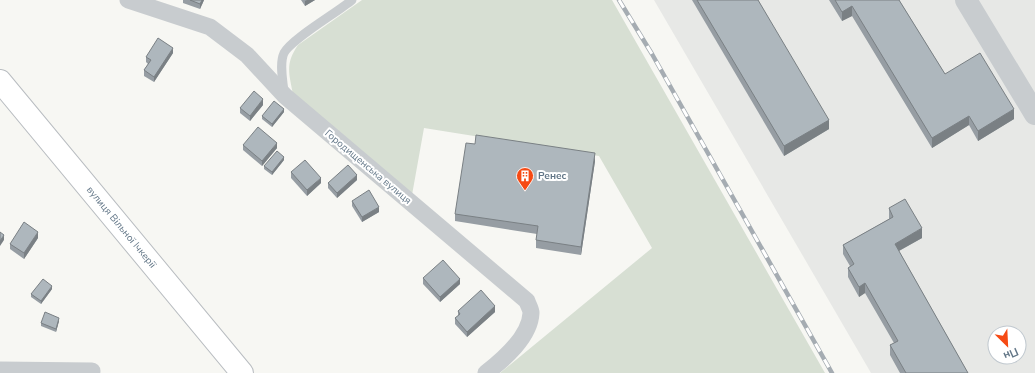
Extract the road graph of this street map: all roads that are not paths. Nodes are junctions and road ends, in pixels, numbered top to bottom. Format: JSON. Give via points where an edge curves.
{"nodes":[{"id":1,"x":128,"y":0,"type":"edge"},
{"id":2,"x":352,"y":0,"type":"edge"},
{"id":3,"x":966,"y":0,"type":"edge"},
{"id":4,"x":0,"y":81,"type":"edge"},
{"id":5,"x":284,"y":96,"type":"junction"},
{"id":6,"x":1035,"y":114,"type":"edge"},
{"id":7,"x":0,"y":370,"type":"edge"},
{"id":8,"x":92,"y":371,"type":"dead end"},
{"id":9,"x":242,"y":373,"type":"edge"},
{"id":10,"x":486,"y":373,"type":"edge"}],
"edges":[{"from":1,"to":5,"type":"street","name":"Городищенська вулиця","via":[[210,27],[247,55]]},
{"from":2,"to":5,"type":"lane","via":[[294,41],[284,53],[281,69]]},
{"from":3,"to":6,"type":"street"},
{"from":4,"to":9,"type":"main road","name":"вулиця Вільної Ічкерії"},
{"from":5,"to":10,"type":"street","name":"Городищенська вулиця","via":[[527,301],[531,312],[527,329],[516,345]]},
{"from":7,"to":8,"type":"street"}]}
